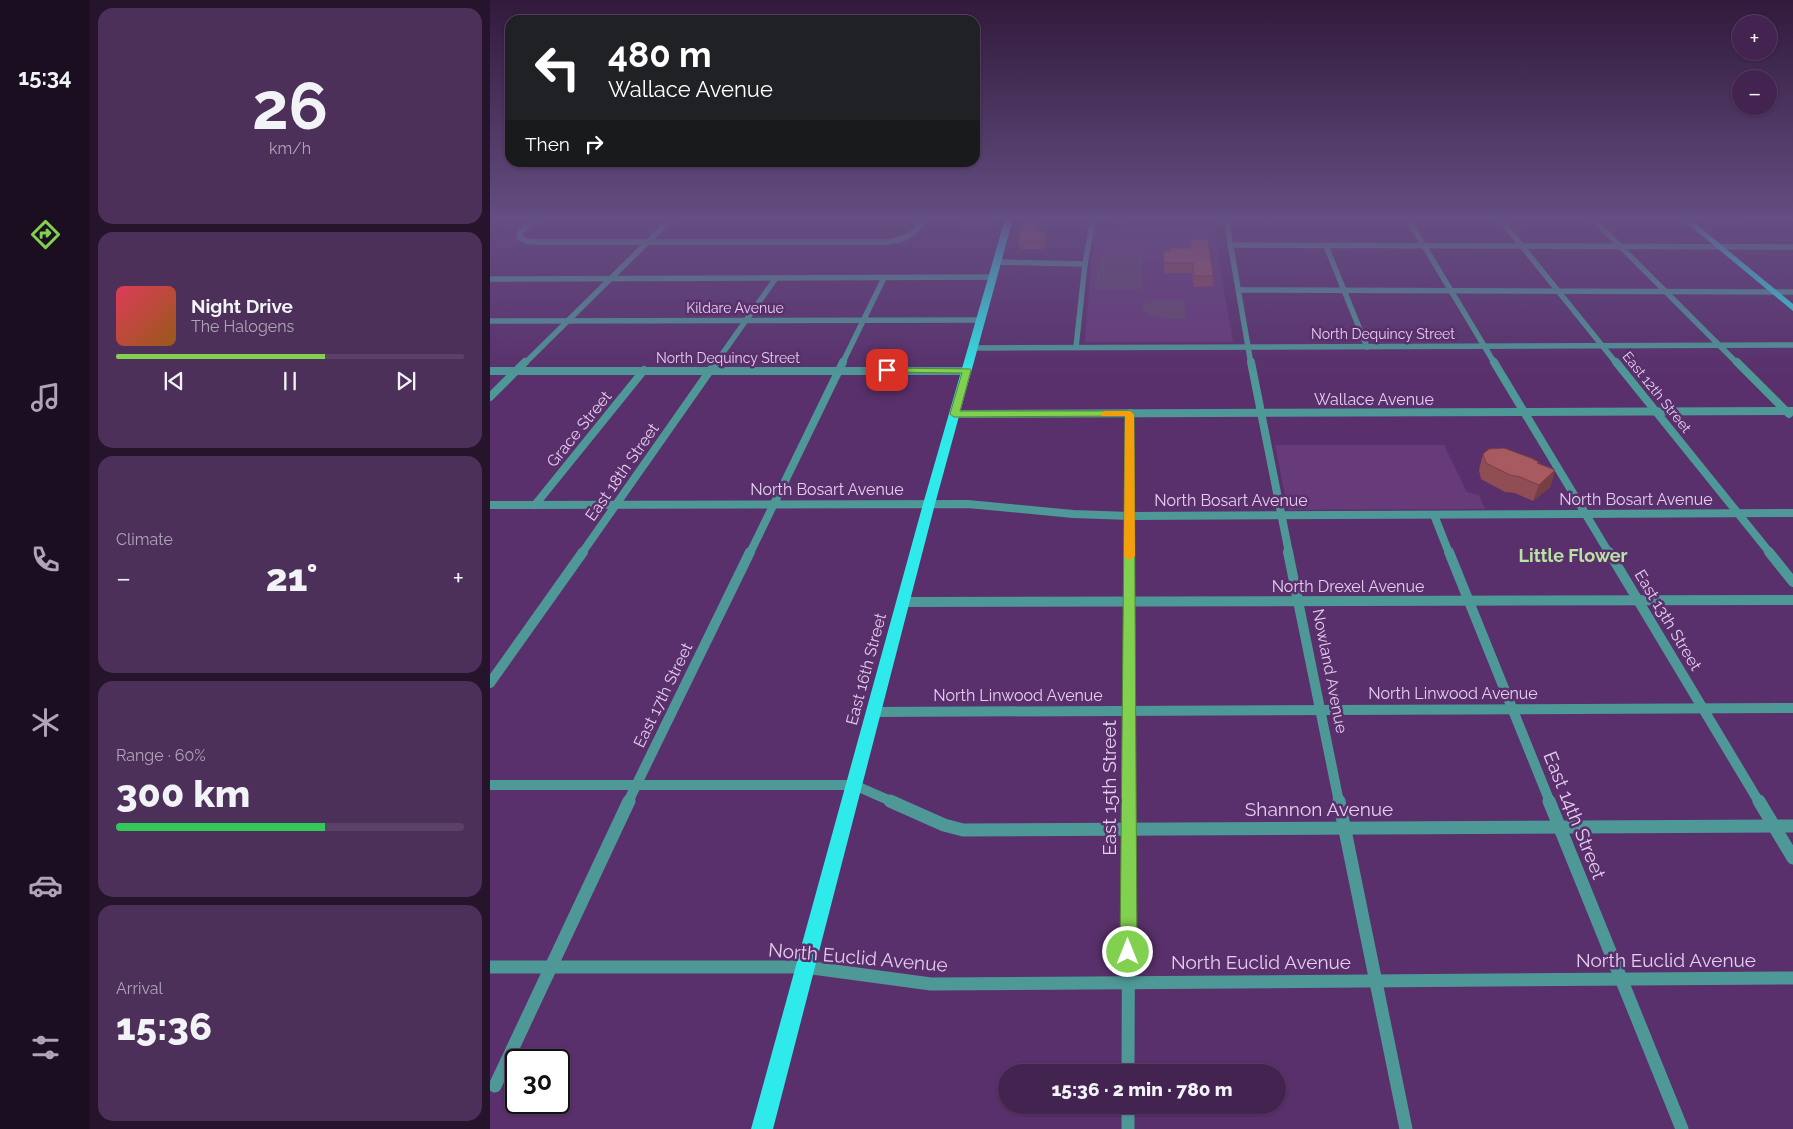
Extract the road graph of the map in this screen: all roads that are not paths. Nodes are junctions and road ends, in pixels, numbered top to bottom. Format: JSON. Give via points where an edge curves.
{"nodes":[{"id":1,"x":618,"y":272,"type":"edge"},
{"id":2,"x":994,"y":272,"type":"edge"},
{"id":3,"x":1084,"y":272,"type":"edge"},
{"id":4,"x":1235,"y":272,"type":"edge"},
{"id":5,"x":1336,"y":272,"type":"edge"},
{"id":6,"x":1439,"y":272,"type":"edge"},
{"id":7,"x":1543,"y":272,"type":"edge"},
{"id":8,"x":1646,"y":272,"type":"edge"},
{"id":9,"x":1750,"y":272,"type":"edge"},
{"id":10,"x":993,"y":277,"type":"junction"},
{"id":11,"x":776,"y":278,"type":"junction"},
{"id":12,"x":884,"y":278,"type":"junction"},
{"id":13,"x":490,"y":279,"type":"edge"},
{"id":14,"x":610,"y":279,"type":"junction"},
{"id":15,"x":1239,"y":290,"type":"junction"},
{"id":16,"x":1665,"y":290,"type":"junction"},
{"id":17,"x":1772,"y":290,"type":"junction"},
{"id":18,"x":1793,"y":290,"type":"edge"},
{"id":19,"x":1344,"y":291,"type":"junction"},
{"id":20,"x":1451,"y":291,"type":"junction"},
{"id":21,"x":1558,"y":291,"type":"junction"},
{"id":22,"x":1793,"y":308,"type":"edge"},
{"id":23,"x":863,"y":320,"type":"junction"},
{"id":24,"x":981,"y":320,"type":"junction"},
{"id":25,"x":490,"y":321,"type":"edge"},
{"id":26,"x":567,"y":321,"type":"junction"},
{"id":27,"x":747,"y":321,"type":"junction"},
{"id":28,"x":1602,"y":345,"type":"junction"},
{"id":29,"x":1720,"y":345,"type":"junction"},
{"id":30,"x":1793,"y":345,"type":"edge"},
{"id":31,"x":1484,"y":346,"type":"junction"},
{"id":32,"x":1076,"y":347,"type":"junction"},
{"id":33,"x":1367,"y":347,"type":"junction"},
{"id":34,"x":973,"y":348,"type":"junction"},
{"id":35,"x":1250,"y":348,"type":"junction"},
{"id":36,"x":644,"y":370,"type":"junction"},
{"id":37,"x":710,"y":370,"type":"junction"},
{"id":38,"x":839,"y":370,"type":"junction"},
{"id":39,"x":967,"y":370,"type":"junction"},
{"id":40,"x":490,"y":371,"type":"edge"},
{"id":41,"x":517,"y":371,"type":"junction"},
{"id":42,"x":490,"y":397,"type":"edge"},
{"id":43,"x":1790,"y":411,"type":"edge"},
{"id":44,"x":1524,"y":412,"type":"junction"},
{"id":45,"x":1656,"y":412,"type":"junction"},
{"id":46,"x":1260,"y":413,"type":"junction"},
{"id":47,"x":954,"y":414,"type":"junction"},
{"id":48,"x":1130,"y":414,"type":"junction"},
{"id":49,"x":1793,"y":417,"type":"edge"},
{"id":50,"x":773,"y":504,"type":"junction"},
{"id":51,"x":929,"y":504,"type":"junction"},
{"id":52,"x":490,"y":505,"type":"edge"},
{"id":53,"x":535,"y":505,"type":"junction"},
{"id":54,"x":615,"y":505,"type":"junction"},
{"id":55,"x":1738,"y":513,"type":"junction"},
{"id":56,"x":1793,"y":513,"type":"edge"},
{"id":57,"x":1586,"y":514,"type":"junction"},
{"id":58,"x":1282,"y":515,"type":"junction"},
{"id":59,"x":1434,"y":515,"type":"junction"},
{"id":60,"x":1130,"y":516,"type":"junction"},
{"id":61,"x":1793,"y":582,"type":"edge"},
{"id":62,"x":1638,"y":600,"type":"junction"},
{"id":63,"x":1793,"y":600,"type":"edge"},
{"id":64,"x":1299,"y":601,"type":"junction"},
{"id":65,"x":1469,"y":601,"type":"junction"},
{"id":66,"x":903,"y":602,"type":"junction"},
{"id":67,"x":1129,"y":602,"type":"junction"},
{"id":68,"x":490,"y":683,"type":"edge"},
{"id":69,"x":1703,"y":708,"type":"junction"},
{"id":70,"x":1793,"y":708,"type":"edge"},
{"id":71,"x":1512,"y":709,"type":"junction"},
{"id":72,"x":1322,"y":710,"type":"junction"},
{"id":73,"x":1129,"y":711,"type":"junction"},
{"id":74,"x":873,"y":712,"type":"junction"},
{"id":75,"x":637,"y":784,"type":"junction"},
{"id":76,"x":490,"y":785,"type":"edge"},
{"id":77,"x":854,"y":785,"type":"junction"},
{"id":78,"x":1774,"y":826,"type":"junction"},
{"id":79,"x":1793,"y":826,"type":"edge"},
{"id":80,"x":1560,"y":827,"type":"junction"},
{"id":81,"x":1345,"y":828,"type":"junction"},
{"id":82,"x":1128,"y":829,"type":"junction"},
{"id":83,"x":1793,"y":858,"type":"edge"},
{"id":84,"x":490,"y":967,"type":"edge"},
{"id":85,"x":550,"y":967,"type":"junction"},
{"id":86,"x":805,"y":967,"type":"junction"},
{"id":87,"x":1793,"y":978,"type":"edge"},
{"id":88,"x":1622,"y":979,"type":"junction"},
{"id":89,"x":1376,"y":980,"type":"junction"},
{"id":90,"x":1128,"y":982,"type":"junction"},
{"id":91,"x":1128,"y":1064,"type":"edge"},
{"id":92,"x":495,"y":1086,"type":"dead end"},
{"id":93,"x":1128,"y":1114,"type":"edge"},
{"id":94,"x":762,"y":1129,"type":"edge"},
{"id":95,"x":1128,"y":1129,"type":"edge"},
{"id":96,"x":1406,"y":1129,"type":"edge"},
{"id":97,"x":1682,"y":1129,"type":"edge"}],
"edges":[{"from":1,"to":14,"type":"street"},
{"from":2,"to":10,"type":"main road","name":"East 16th Street"},
{"from":3,"to":32,"type":"street"},
{"from":4,"to":15,"type":"street","name":"Nowland Avenue"},
{"from":5,"to":19,"type":"street"},
{"from":6,"to":20,"type":"street","name":"East 13th Street"},
{"from":7,"to":21,"type":"street","name":"East 12th Street"},
{"from":8,"to":16,"type":"street"},
{"from":9,"to":17,"type":"main road"},
{"from":10,"to":12,"type":"street"},
{"from":10,"to":24,"type":"main road","name":"East 16th Street"},
{"from":11,"to":12,"type":"street"},
{"from":11,"to":14,"type":"street"},
{"from":11,"to":27,"type":"street","name":"East 18th Street"},
{"from":12,"to":23,"type":"street","name":"East 17th Street"},
{"from":13,"to":14,"type":"street"},
{"from":14,"to":26,"type":"street"},
{"from":15,"to":19,"type":"street"},
{"from":15,"to":35,"type":"street","name":"Nowland Avenue"},
{"from":16,"to":17,"type":"street"},
{"from":16,"to":21,"type":"street"},
{"from":16,"to":29,"type":"street"},
{"from":17,"to":18,"type":"street"},
{"from":17,"to":22,"type":"main road"},
{"from":19,"to":20,"type":"street"},
{"from":19,"to":33,"type":"street"},
{"from":20,"to":21,"type":"street"},
{"from":20,"to":31,"type":"street","name":"East 13th Street"},
{"from":21,"to":28,"type":"street","name":"East 12th Street"},
{"from":23,"to":24,"type":"street","name":"Kildare Avenue"},
{"from":23,"to":27,"type":"street","name":"Kildare Avenue"},
{"from":23,"to":38,"type":"street","name":"East 17th Street"},
{"from":24,"to":34,"type":"main road","name":"East 16th Street"},
{"from":25,"to":26,"type":"street","name":"Kildare Avenue"},
{"from":26,"to":27,"type":"street","name":"Kildare Avenue"},
{"from":26,"to":41,"type":"street"},
{"from":27,"to":37,"type":"street","name":"East 18th Street"},
{"from":28,"to":29,"type":"street","name":"North Dequincy Street"},
{"from":28,"to":31,"type":"street","name":"North Dequincy Street"},
{"from":28,"to":45,"type":"street","name":"East 12th Street"},
{"from":29,"to":30,"type":"street","name":"North Dequincy Street"},
{"from":29,"to":43,"type":"street"},
{"from":31,"to":33,"type":"street","name":"North Dequincy Street"},
{"from":31,"to":44,"type":"street","name":"East 13th Street"},
{"from":32,"to":34,"type":"street","name":"North Dequincy Street"},
{"from":32,"to":35,"type":"street","name":"North Dequincy Street"},
{"from":33,"to":35,"type":"street","name":"North Dequincy Street"},
{"from":34,"to":39,"type":"main road","name":"East 16th Street"},
{"from":35,"to":46,"type":"street","name":"Nowland Avenue"},
{"from":36,"to":37,"type":"street","name":"North Dequincy Street"},
{"from":36,"to":41,"type":"street","name":"North Dequincy Street"},
{"from":36,"to":53,"type":"street","name":"Grace Street"},
{"from":37,"to":38,"type":"street","name":"North Dequincy Street"},
{"from":37,"to":54,"type":"street","name":"East 18th Street"},
{"from":38,"to":39,"type":"street","name":"North Dequincy Street"},
{"from":38,"to":50,"type":"street","name":"East 17th Street"},
{"from":39,"to":47,"type":"main road","name":"East 16th Street"},
{"from":40,"to":41,"type":"street","name":"North Dequincy Street"},
{"from":41,"to":42,"type":"street"},
{"from":43,"to":45,"type":"street","name":"Wallace Avenue"},
{"from":43,"to":49,"type":"street"},
{"from":44,"to":45,"type":"street","name":"Wallace Avenue"},
{"from":44,"to":46,"type":"street","name":"Wallace Avenue"},
{"from":44,"to":57,"type":"street","name":"East 13th Street"},
{"from":45,"to":55,"type":"street","name":"East 12th Street"},
{"from":46,"to":48,"type":"street","name":"Wallace Avenue"},
{"from":46,"to":58,"type":"street","name":"Nowland Avenue"},
{"from":47,"to":48,"type":"street","name":"Wallace Avenue"},
{"from":47,"to":51,"type":"main road","name":"East 16th Street"},
{"from":48,"to":60,"type":"street","name":"East 15th Street"},
{"from":50,"to":51,"type":"street","name":"North Bosart Avenue"},
{"from":50,"to":54,"type":"street","name":"North Bosart Avenue"},
{"from":50,"to":75,"type":"street","name":"East 17th Street"},
{"from":51,"to":60,"type":"street","name":"North Bosart Avenue","via":[[992,505],[1073,514]]},
{"from":51,"to":66,"type":"main road","name":"East 16th Street"},
{"from":52,"to":53,"type":"street","name":"North Bosart Avenue"},
{"from":53,"to":54,"type":"street","name":"North Bosart Avenue"},
{"from":54,"to":68,"type":"street","name":"East 18th Street"},
{"from":55,"to":56,"type":"street","name":"North Bosart Avenue"},
{"from":55,"to":57,"type":"street","name":"North Bosart Avenue"},
{"from":55,"to":61,"type":"street","name":"East 12th Street"},
{"from":57,"to":59,"type":"street","name":"North Bosart Avenue"},
{"from":57,"to":62,"type":"street","name":"East 13th Street"},
{"from":58,"to":59,"type":"street","name":"North Bosart Avenue"},
{"from":58,"to":60,"type":"street","name":"North Bosart Avenue"},
{"from":58,"to":64,"type":"street","name":"Nowland Avenue"},
{"from":59,"to":65,"type":"street","name":"East 14th Street"},
{"from":60,"to":67,"type":"street","name":"East 15th Street"},
{"from":62,"to":63,"type":"street","name":"North Drexel Avenue"},
{"from":62,"to":65,"type":"street","name":"North Drexel Avenue"},
{"from":62,"to":69,"type":"street","name":"East 13th Street"},
{"from":64,"to":65,"type":"street","name":"North Drexel Avenue"},
{"from":64,"to":67,"type":"street","name":"North Drexel Avenue"},
{"from":64,"to":72,"type":"street","name":"Nowland Avenue"},
{"from":65,"to":71,"type":"street","name":"East 14th Street"},
{"from":66,"to":67,"type":"street","name":"North Drexel Avenue"},
{"from":66,"to":74,"type":"main road","name":"East 16th Street"},
{"from":67,"to":73,"type":"street","name":"East 15th Street"},
{"from":69,"to":70,"type":"street","name":"North Linwood Avenue"},
{"from":69,"to":71,"type":"street","name":"North Linwood Avenue"},
{"from":69,"to":78,"type":"street","name":"East 13th Street"},
{"from":71,"to":72,"type":"street","name":"North Linwood Avenue"},
{"from":71,"to":80,"type":"street","name":"East 14th Street"},
{"from":72,"to":73,"type":"street","name":"North Linwood Avenue"},
{"from":72,"to":81,"type":"street","name":"Nowland Avenue"},
{"from":73,"to":74,"type":"street","name":"North Linwood Avenue"},
{"from":73,"to":82,"type":"street","name":"East 15th Street"},
{"from":74,"to":77,"type":"main road","name":"East 16th Street"},
{"from":75,"to":76,"type":"street"},
{"from":75,"to":77,"type":"street"},
{"from":75,"to":85,"type":"street","name":"East 17th Street"},
{"from":77,"to":82,"type":"street","name":"Shannon Avenue","via":[[957,829]]},
{"from":77,"to":86,"type":"main road","name":"East 16th Street"},
{"from":78,"to":79,"type":"street","name":"Shannon Avenue"},
{"from":78,"to":80,"type":"street","name":"Shannon Avenue"},
{"from":78,"to":83,"type":"street","name":"East 13th Street"},
{"from":80,"to":81,"type":"street","name":"Shannon Avenue"},
{"from":80,"to":88,"type":"street","name":"East 14th Street"},
{"from":81,"to":82,"type":"street","name":"Shannon Avenue"},
{"from":81,"to":89,"type":"street","name":"Nowland Avenue"},
{"from":82,"to":90,"type":"street","name":"East 15th Street"},
{"from":84,"to":85,"type":"street","name":"North Euclid Avenue"},
{"from":85,"to":86,"type":"street","name":"North Euclid Avenue"},
{"from":85,"to":92,"type":"street","name":"East 17th Street"},
{"from":86,"to":90,"type":"street","name":"North Euclid Avenue","via":[[931,984]]},
{"from":86,"to":94,"type":"main road","name":"East 16th Street"},
{"from":87,"to":88,"type":"street","name":"North Euclid Avenue"},
{"from":88,"to":89,"type":"street","name":"North Euclid Avenue"},
{"from":88,"to":97,"type":"street","name":"East 14th Street"},
{"from":89,"to":90,"type":"street","name":"North Euclid Avenue"},
{"from":89,"to":96,"type":"street","name":"Nowland Avenue"},
{"from":90,"to":91,"type":"street","name":"East 15th Street"},
{"from":93,"to":95,"type":"street"}]}
